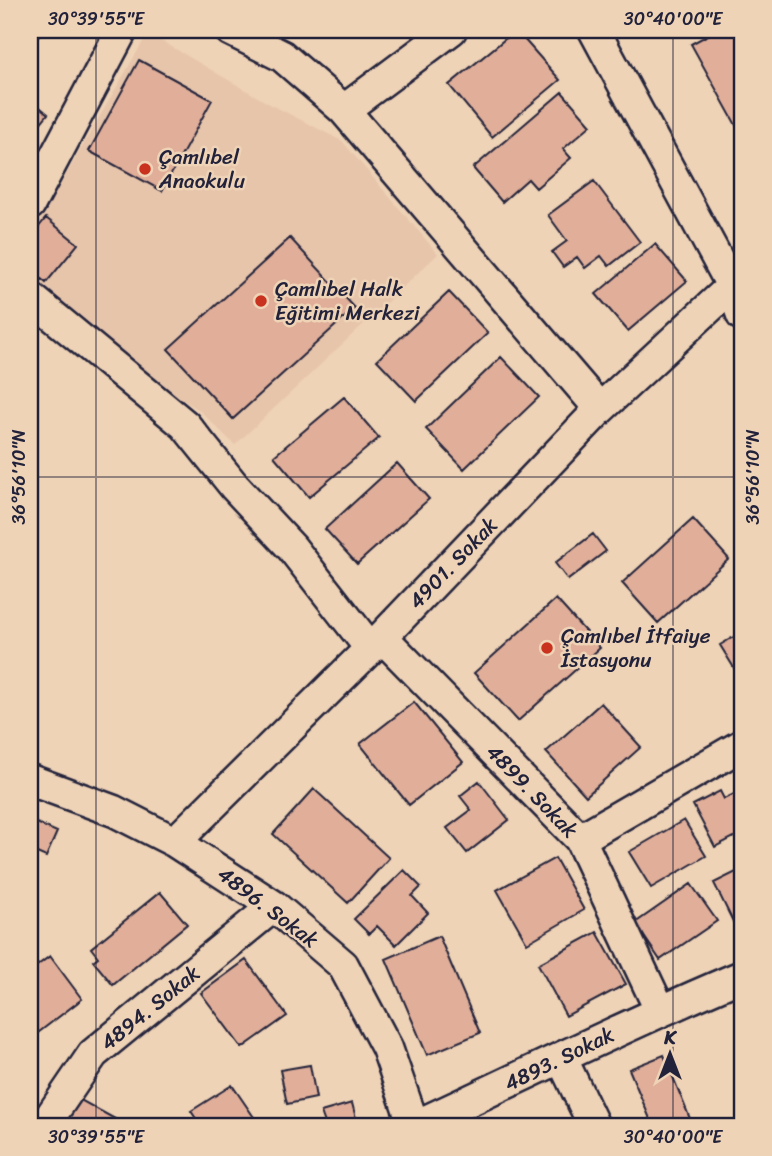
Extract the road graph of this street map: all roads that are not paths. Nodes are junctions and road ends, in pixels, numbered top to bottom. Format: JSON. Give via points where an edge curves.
{"nodes":[{"id":1,"x":121,"y":30,"type":"edge"},
{"id":2,"x":230,"y":30,"type":"edge"},
{"id":3,"x":451,"y":30,"type":"edge"},
{"id":4,"x":594,"y":30,"type":"edge"},
{"id":5,"x":344,"y":110,"type":"junction"},
{"id":6,"x":30,"y":204,"type":"edge"},
{"id":7,"x":737,"y":282,"type":"edge"},
{"id":8,"x":30,"y":297,"type":"edge"},
{"id":9,"x":742,"y":315,"type":"edge"},
{"id":10,"x":600,"y":409,"type":"junction"},
{"id":11,"x":376,"y":643,"type":"junction"},
{"id":12,"x":742,"y":745,"type":"edge"},
{"id":13,"x":30,"y":780,"type":"edge"},
{"id":14,"x":580,"y":839,"type":"junction"},
{"id":15,"x":175,"y":842,"type":"junction"},
{"id":16,"x":274,"y":906,"type":"junction"},
{"id":17,"x":742,"y":976,"type":"edge"},
{"id":18,"x":660,"y":1010,"type":"junction"},
{"id":19,"x":562,"y":1059,"type":"junction"},
{"id":20,"x":44,"y":1126,"type":"edge"},
{"id":21,"x":415,"y":1126,"type":"edge"},
{"id":22,"x":594,"y":1126,"type":"edge"}],
"edges":[{"from":1,"to":6,"type":"street"},
{"from":2,"to":5,"type":"street","via":[[282,56]]},
{"from":3,"to":5,"type":"street"},
{"from":4,"to":7,"type":"street"},
{"from":5,"to":10,"type":"street"},
{"from":7,"to":9,"type":"street"},
{"from":7,"to":10,"type":"street","name":"4901. Sokak"},
{"from":8,"to":11,"type":"street","name":"4899. Sokak","via":[[185,425]]},
{"from":10,"to":11,"type":"street","name":"4901. Sokak"},
{"from":11,"to":14,"type":"street","name":"4899. Sokak"},
{"from":11,"to":15,"type":"street","name":"4901. Sokak"},
{"from":12,"to":14,"type":"street"},
{"from":13,"to":15,"type":"street","name":"4896. Sokak","via":[[114,811]]},
{"from":14,"to":18,"type":"street","name":"4899. Sokak"},
{"from":15,"to":16,"type":"street","name":"4896. Sokak"},
{"from":16,"to":20,"type":"street","name":"4894. Sokak","via":[[93,1054]]},
{"from":16,"to":21,"type":"street","name":"4896. Sokak","via":[[342,965],[387,1048]]},
{"from":17,"to":18,"type":"street","name":"4893. Sokak"},
{"from":18,"to":19,"type":"street","name":"4893. Sokak"},
{"from":19,"to":21,"type":"street","name":"4893. Sokak"},
{"from":19,"to":22,"type":"street"}]}
